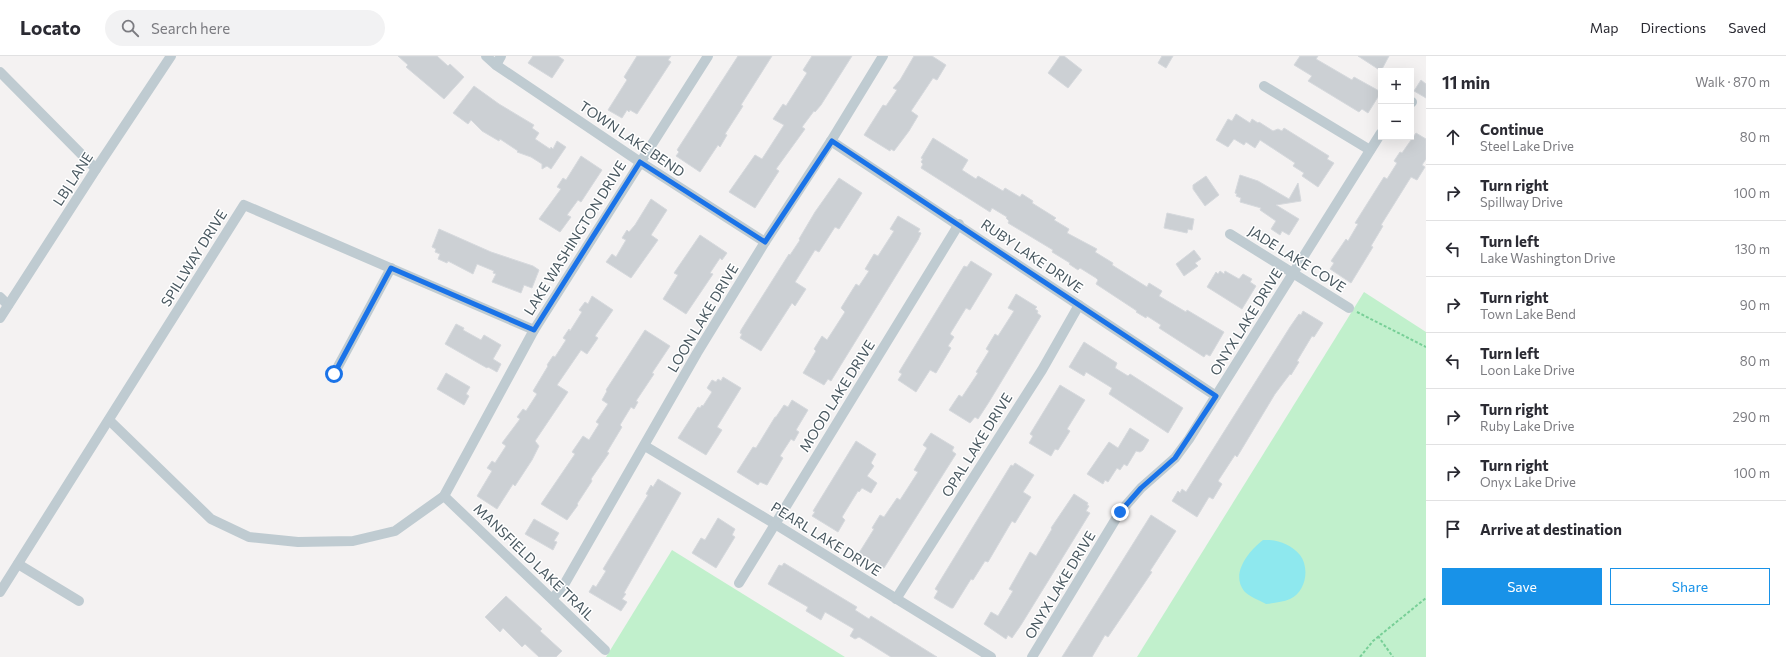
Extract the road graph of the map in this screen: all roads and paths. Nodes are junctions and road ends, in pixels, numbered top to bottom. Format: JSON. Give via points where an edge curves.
{"nodes":[{"id":1,"x":171,"y":56,"type":"edge"},
{"id":2,"x":486,"y":56,"type":"edge"},
{"id":3,"x":708,"y":56,"type":"edge"},
{"id":4,"x":883,"y":56,"type":"edge"},
{"id":5,"x":498,"y":60,"type":"edge"},
{"id":6,"x":0,"y":72,"type":"edge"},
{"id":7,"x":1264,"y":86,"type":"dead end"},
{"id":8,"x":1378,"y":138,"type":"edge"},
{"id":9,"x":832,"y":141,"type":"junction"},
{"id":10,"x":1370,"y":150,"type":"junction"},
{"id":11,"x":640,"y":162,"type":"junction"},
{"id":12,"x":96,"y":168,"type":"junction"},
{"id":13,"x":959,"y":224,"type":"junction"},
{"id":14,"x":1230,"y":234,"type":"dead end"},
{"id":15,"x":765,"y":242,"type":"junction"},
{"id":16,"x":391,"y":268,"type":"junction"},
{"id":17,"x":1293,"y":273,"type":"junction"},
{"id":18,"x":0,"y":296,"type":"edge"},
{"id":19,"x":8,"y":305,"type":"junction"},
{"id":20,"x":1079,"y":305,"type":"junction"},
{"id":21,"x":1349,"y":308,"type":"joint"},
{"id":22,"x":0,"y":318,"type":"edge"},
{"id":23,"x":534,"y":330,"type":"junction"},
{"id":24,"x":1426,"y":347,"type":"edge"},
{"id":25,"x":334,"y":374,"type":"dead end"},
{"id":26,"x":1216,"y":396,"type":"junction"},
{"id":27,"x":109,"y":420,"type":"junction"},
{"id":28,"x":645,"y":446,"type":"junction"},
{"id":29,"x":444,"y":496,"type":"junction"},
{"id":30,"x":775,"y":524,"type":"junction"},
{"id":31,"x":18,"y":564,"type":"junction"},
{"id":32,"x":739,"y":583,"type":"dead end"},
{"id":33,"x":0,"y":592,"type":"edge"},
{"id":34,"x":553,"y":598,"type":"junction"},
{"id":35,"x":1426,"y":598,"type":"edge"},
{"id":36,"x":896,"y":599,"type":"junction"},
{"id":37,"x":79,"y":602,"type":"dead end"},
{"id":38,"x":1378,"y":636,"type":"junction"},
{"id":39,"x":605,"y":650,"type":"dead end"},
{"id":40,"x":990,"y":657,"type":"edge"},
{"id":41,"x":1032,"y":657,"type":"edge"},
{"id":42,"x":1360,"y":657,"type":"edge"},
{"id":43,"x":1394,"y":657,"type":"edge"}],
"edges":[{"from":1,"to":12,"type":"street","name":"LBJ LANE"},
{"from":2,"to":5,"type":"street","name":"TOWN LAKE BEND"},
{"from":3,"to":11,"type":"street","name":"LAKE WASHINGTON DRIVE"},
{"from":4,"to":9,"type":"street","name":"LOON LAKE DRIVE"},
{"from":5,"to":11,"type":"street","name":"TOWN LAKE BEND"},
{"from":6,"to":12,"type":"street"},
{"from":7,"to":10,"type":"street"},
{"from":8,"to":10,"type":"street","name":"ONYX LAKE DRIVE"},
{"from":9,"to":13,"type":"street","name":"RUBY LAKE DRIVE"},
{"from":9,"to":15,"type":"street","name":"LOON LAKE DRIVE"},
{"from":10,"to":17,"type":"street","name":"ONYX LAKE DRIVE"},
{"from":11,"to":15,"type":"street","name":"TOWN LAKE BEND"},
{"from":11,"to":23,"type":"street","name":"LAKE WASHINGTON DRIVE"},
{"from":12,"to":19,"type":"street","name":"LBJ LANE"},
{"from":13,"to":20,"type":"street","name":"RUBY LAKE DRIVE"},
{"from":13,"to":30,"type":"street","name":"MOOD LAKE DRIVE"},
{"from":14,"to":17,"type":"street","name":"JADE LAKE COVE"},
{"from":15,"to":28,"type":"street","name":"LOON LAKE DRIVE","via":[[697,353]]},
{"from":16,"to":23,"type":"street","name":"SPILLWAY DRIVE"},
{"from":16,"to":25,"type":"street"},
{"from":16,"to":27,"type":"street","name":"SPILLWAY DRIVE","via":[[244,205]]},
{"from":17,"to":21,"type":"street","name":"JADE LAKE COVE"},
{"from":17,"to":26,"type":"street","name":"ONYX LAKE DRIVE"},
{"from":18,"to":19,"type":"street"},
{"from":19,"to":22,"type":"street","name":"LBJ LANE"},
{"from":20,"to":26,"type":"street","name":"RUBY LAKE DRIVE"},
{"from":20,"to":36,"type":"street","name":"OPAL LAKE DRIVE","via":[[1042,370]]},
{"from":21,"to":24,"type":"path"},
{"from":23,"to":29,"type":"street","name":"LAKE WASHINGTON DRIVE"},
{"from":26,"to":41,"type":"street","name":"ONYX LAKE DRIVE","via":[[1175,458],[1141,488],[1120,512]]},
{"from":27,"to":29,"type":"street","name":"LAKE WASHINGTON DRIVE","via":[[211,519],[249,537],[298,542],[353,540],[396,531]]},
{"from":27,"to":31,"type":"street","name":"SPILLWAY DRIVE"},
{"from":28,"to":30,"type":"street","name":"PEARL LAKE DRIVE"},
{"from":28,"to":34,"type":"street","name":"LOON LAKE DRIVE","via":[[565,583]]},
{"from":29,"to":34,"type":"street","name":"MANSFIELD LAKE TRAIL"},
{"from":30,"to":32,"type":"street","name":"MOOD LAKE DRIVE"},
{"from":30,"to":36,"type":"street","name":"PEARL LAKE DRIVE"},
{"from":31,"to":33,"type":"street","name":"SPILLWAY DRIVE"},
{"from":31,"to":37,"type":"street"},
{"from":34,"to":39,"type":"street","name":"MANSFIELD LAKE TRAIL"},
{"from":35,"to":38,"type":"path"},
{"from":36,"to":40,"type":"street","name":"PEARL LAKE DRIVE"},
{"from":38,"to":42,"type":"path"},
{"from":38,"to":43,"type":"path"}]}
